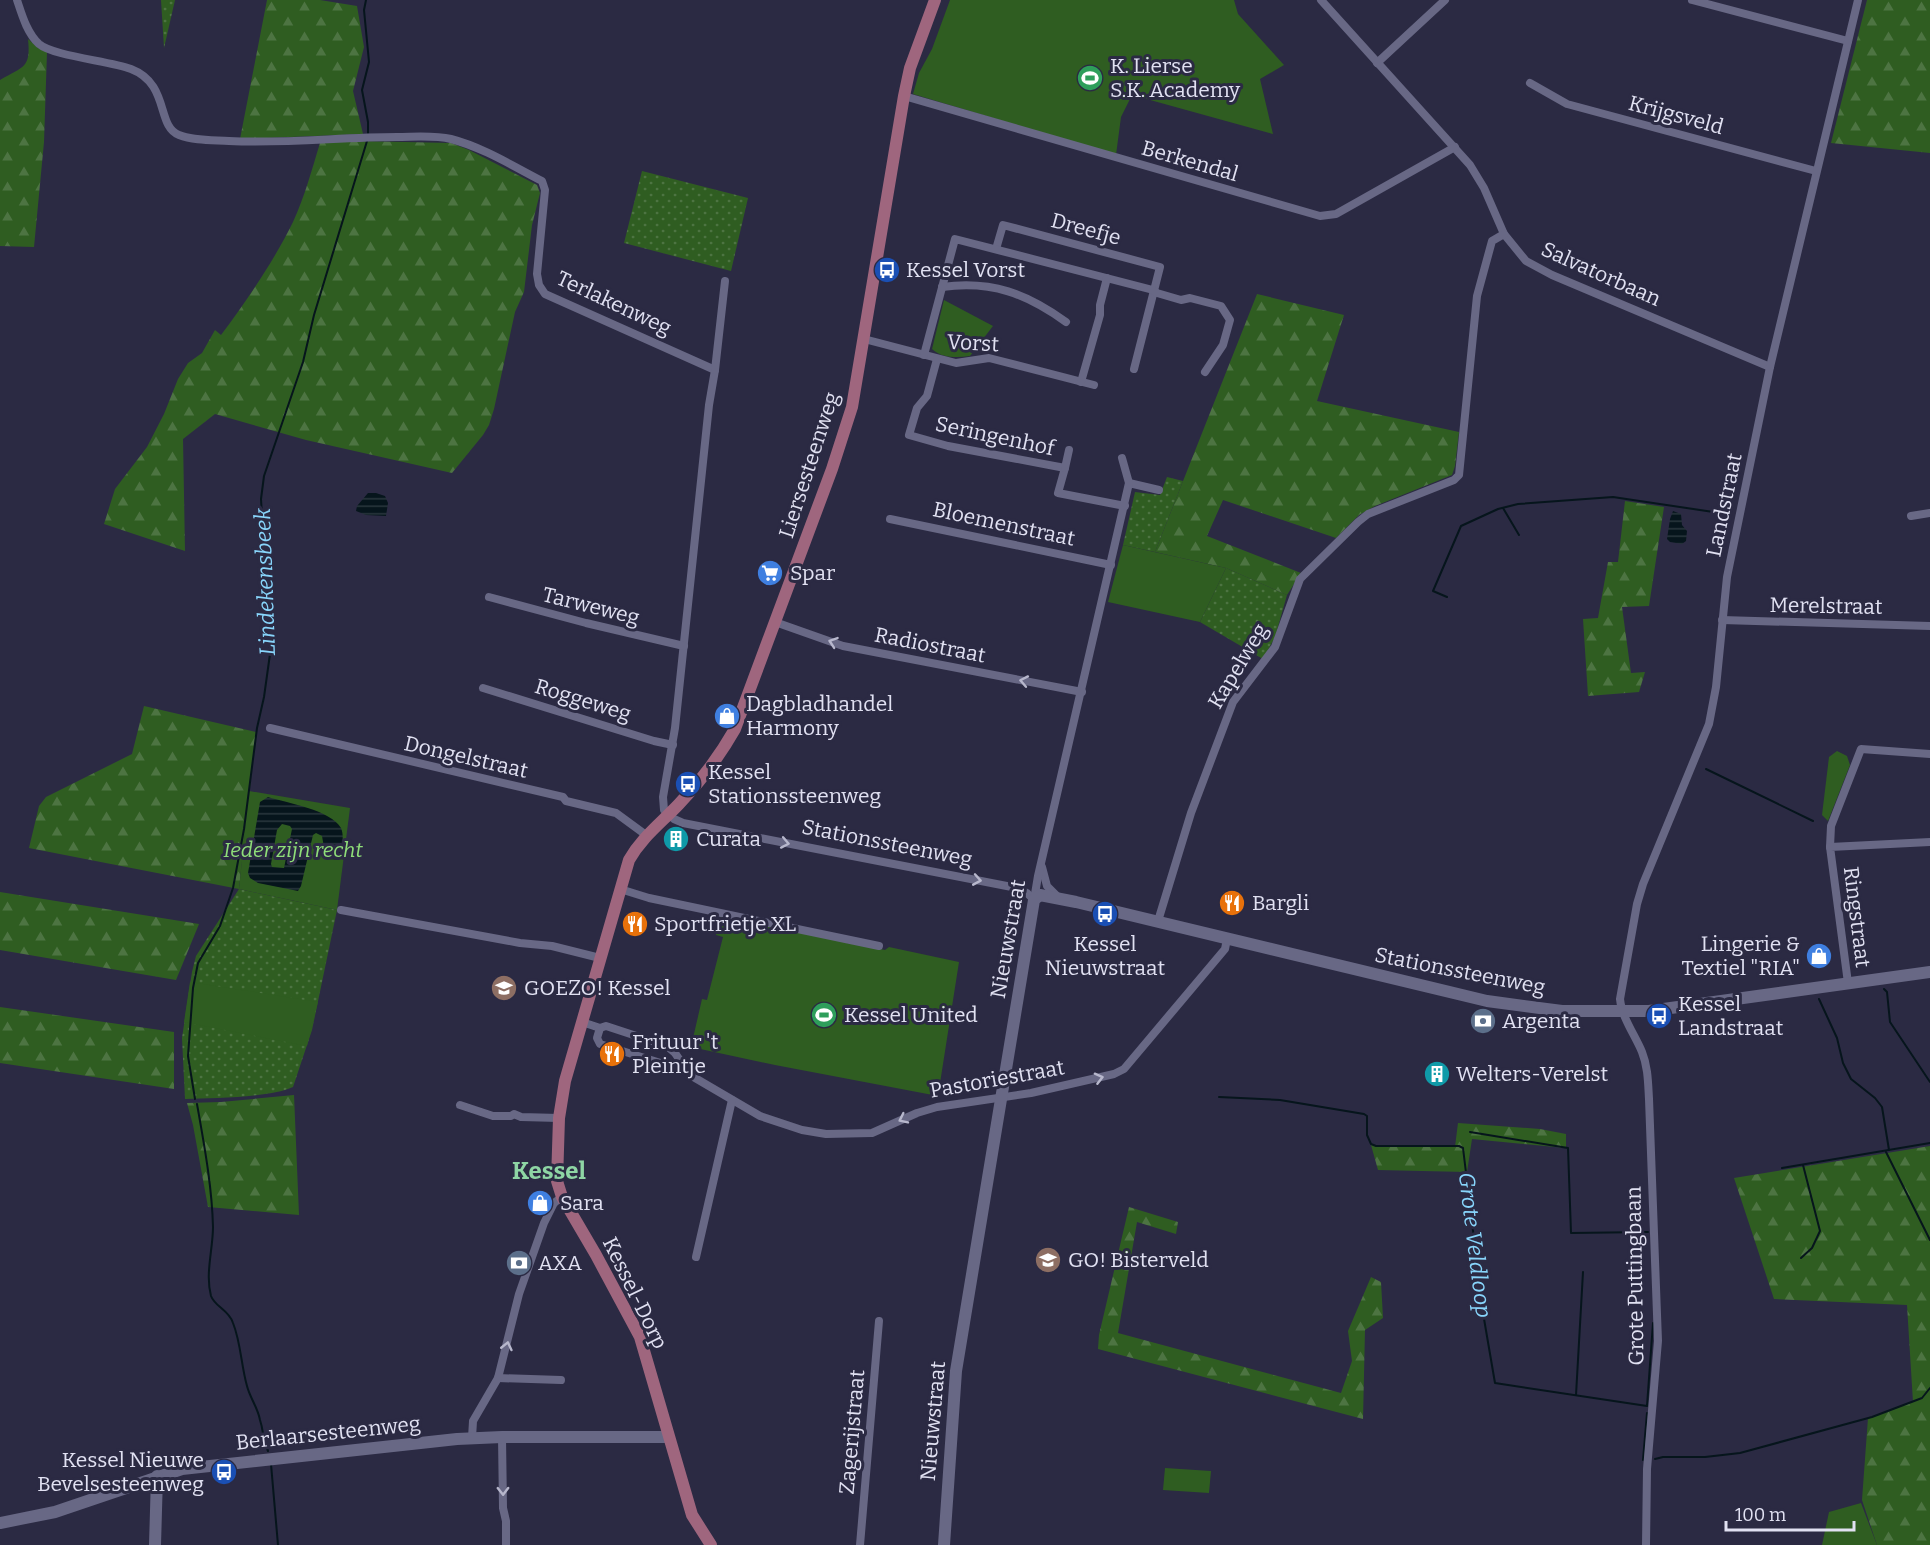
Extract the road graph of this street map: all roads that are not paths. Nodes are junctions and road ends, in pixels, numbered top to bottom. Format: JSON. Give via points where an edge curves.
{"nodes":[{"id":1,"x":17,"y":0,"type":"edge"},
{"id":2,"x":936,"y":0,"type":"edge"},
{"id":3,"x":1321,"y":0,"type":"edge"},
{"id":4,"x":1445,"y":0,"type":"edge"},
{"id":5,"x":1692,"y":0,"type":"edge"},
{"id":6,"x":1858,"y":0,"type":"edge"},
{"id":7,"x":1848,"y":40,"type":"junction"},
{"id":8,"x":1377,"y":63,"type":"junction"},
{"id":9,"x":1530,"y":83,"type":"dead end"},
{"id":10,"x":904,"y":96,"type":"junction"},
{"id":11,"x":1455,"y":147,"type":"junction"},
{"id":12,"x":1816,"y":171,"type":"junction"},
{"id":13,"x":1504,"y":234,"type":"junction"},
{"id":14,"x":996,"y":249,"type":"junction"},
{"id":15,"x":1107,"y":278,"type":"junction"},
{"id":16,"x":725,"y":281,"type":"dead end"},
{"id":17,"x":942,"y":287,"type":"junction"},
{"id":18,"x":1153,"y":290,"type":"junction"},
{"id":19,"x":1066,"y":322,"type":"dead end"},
{"id":20,"x":864,"y":339,"type":"junction"},
{"id":21,"x":924,"y":355,"type":"junction"},
{"id":22,"x":937,"y":359,"type":"junction"},
{"id":23,"x":1770,"y":367,"type":"junction"},
{"id":24,"x":1134,"y":369,"type":"dead end"},
{"id":25,"x":715,"y":370,"type":"junction"},
{"id":26,"x":1205,"y":372,"type":"dead end"},
{"id":27,"x":1081,"y":382,"type":"junction"},
{"id":28,"x":1094,"y":385,"type":"dead end"},
{"id":29,"x":1069,"y":450,"type":"dead end"},
{"id":30,"x":1122,"y":458,"type":"dead end"},
{"id":31,"x":1065,"y":468,"type":"junction"},
{"id":32,"x":1130,"y":483,"type":"junction"},
{"id":33,"x":1159,"y":490,"type":"dead end"},
{"id":34,"x":1125,"y":506,"type":"junction"},
{"id":35,"x":1930,"y":513,"type":"edge"},
{"id":36,"x":1911,"y":516,"type":"dead end"},
{"id":37,"x":890,"y":519,"type":"dead end"},
{"id":38,"x":1111,"y":564,"type":"junction"},
{"id":39,"x":489,"y":597,"type":"dead end"},
{"id":40,"x":1722,"y":621,"type":"junction"},
{"id":41,"x":775,"y":622,"type":"junction"},
{"id":42,"x":1930,"y":626,"type":"edge"},
{"id":43,"x":684,"y":646,"type":"junction"},
{"id":44,"x":483,"y":688,"type":"dead end"},
{"id":45,"x":1082,"y":692,"type":"junction"},
{"id":46,"x":270,"y":728,"type":"dead end"},
{"id":47,"x":673,"y":746,"type":"junction"},
{"id":48,"x":1930,"y":754,"type":"edge"},
{"id":49,"x":668,"y":814,"type":"junction"},
{"id":50,"x":646,"y":835,"type":"junction"},
{"id":51,"x":1930,"y":842,"type":"edge"},
{"id":52,"x":1830,"y":847,"type":"junction"},
{"id":53,"x":1042,"y":864,"type":"junction"},
{"id":54,"x":620,"y":890,"type":"junction"},
{"id":55,"x":1060,"y":899,"type":"junction"},
{"id":56,"x":1034,"y":900,"type":"junction"},
{"id":57,"x":341,"y":910,"type":"dead end"},
{"id":58,"x":1158,"y":921,"type":"junction"},
{"id":59,"x":1227,"y":939,"type":"junction"},
{"id":60,"x":879,"y":946,"type":"dead end"},
{"id":61,"x":600,"y":958,"type":"junction"},
{"id":62,"x":1930,"y":972,"type":"edge"},
{"id":63,"x":1848,"y":983,"type":"junction"},
{"id":64,"x":1623,"y":1011,"type":"junction"},
{"id":65,"x":582,"y":1022,"type":"junction"},
{"id":66,"x":600,"y":1028,"type":"junction"},
{"id":67,"x":680,"y":1062,"type":"junction"},
{"id":68,"x":1001,"y":1098,"type":"junction"},
{"id":69,"x":732,"y":1100,"type":"junction"},
{"id":70,"x":460,"y":1105,"type":"dead end"},
{"id":71,"x":559,"y":1118,"type":"junction"},
{"id":72,"x":562,"y":1197,"type":"junction"},
{"id":73,"x":696,"y":1257,"type":"dead end"},
{"id":74,"x":879,"y":1321,"type":"dead end"},
{"id":75,"x":498,"y":1378,"type":"junction"},
{"id":76,"x":561,"y":1380,"type":"dead end"},
{"id":77,"x":502,"y":1437,"type":"junction"},
{"id":78,"x":668,"y":1437,"type":"junction"},
{"id":79,"x":472,"y":1438,"type":"junction"},
{"id":80,"x":157,"y":1476,"type":"junction"},
{"id":81,"x":0,"y":1523,"type":"edge"},
{"id":82,"x":706,"y":1543,"type":"edge"},
{"id":83,"x":155,"y":1545,"type":"edge"},
{"id":84,"x":506,"y":1545,"type":"edge"},
{"id":85,"x":860,"y":1545,"type":"edge"},
{"id":86,"x":944,"y":1545,"type":"edge"},
{"id":87,"x":1646,"y":1545,"type":"edge"}],
"edges":[{"from":1,"to":25,"type":"street","name":"Terlakenweg","via":[[26,25],[40,44],[50,50],[142,74],[154,86],[172,131],[180,135],[245,142],[359,136],[451,139],[542,181],[545,190],[537,274],[545,294]]},
{"from":2,"to":10,"type":"main road","name":"Liersesteenweg","via":[[910,68]]},
{"from":3,"to":8,"type":"street","name":"Salvatorbaan"},
{"from":4,"to":8,"type":"street"},
{"from":5,"to":7,"type":"street"},
{"from":6,"to":7,"type":"street","name":"Landstraat"},
{"from":7,"to":12,"type":"street","name":"Landstraat"},
{"from":8,"to":11,"type":"street","name":"Salvatorbaan"},
{"from":9,"to":12,"type":"street","name":"Krijgsveld","via":[[1567,104]]},
{"from":10,"to":11,"type":"street","name":"Berkendal","via":[[1320,216],[1336,214]]},
{"from":10,"to":20,"type":"main road","name":"Liersesteenweg"},
{"from":11,"to":13,"type":"street","name":"Salvatorbaan","via":[[1484,188]]},
{"from":12,"to":23,"type":"street","name":"Landstraat"},
{"from":13,"to":23,"type":"street","name":"Salvatorbaan","via":[[1526,261],[1552,275]]},
{"from":13,"to":58,"type":"street","name":"Kapelweg","via":[[1492,241],[1477,296],[1459,475],[1368,514],[1300,579],[1275,647],[1239,692],[1228,713],[1191,813]]},
{"from":14,"to":15,"type":"street","name":"Dreefje"},
{"from":14,"to":17,"type":"street","name":"Dreefje","via":[[955,239]]},
{"from":14,"to":18,"type":"street","name":"Dreefje","via":[[1003,225],[1160,267]]},
{"from":15,"to":18,"type":"street","name":"Dreefje"},
{"from":15,"to":27,"type":"street"},
{"from":16,"to":25,"type":"street"},
{"from":17,"to":19,"type":"street","via":[[963,284],[1008,290]]},
{"from":17,"to":21,"type":"street"},
{"from":18,"to":24,"type":"street","name":"Dreefje"},
{"from":18,"to":26,"type":"street","via":[[1182,300],[1190,298],[1221,306],[1230,320],[1223,345]]},
{"from":20,"to":21,"type":"street","name":"Vorst"},
{"from":20,"to":41,"type":"main road","name":"Liersesteenweg","via":[[844,435]]},
{"from":21,"to":22,"type":"street","name":"Vorst"},
{"from":22,"to":27,"type":"street","name":"Vorst","via":[[956,363],[989,358]]},
{"from":22,"to":31,"type":"street","name":"Seringenhof","via":[[927,396],[916,408],[909,435]]},
{"from":23,"to":40,"type":"street","name":"Landstraat","via":[[1727,578]]},
{"from":25,"to":43,"type":"street"},
{"from":27,"to":28,"type":"street","name":"Vorst"},
{"from":29,"to":31,"type":"street"},
{"from":30,"to":32,"type":"street"},
{"from":31,"to":34,"type":"street","name":"Seringenhof","via":[[1058,493]]},
{"from":32,"to":33,"type":"street"},
{"from":32,"to":34,"type":"street"},
{"from":34,"to":38,"type":"street","name":"Nieuwstraat"},
{"from":35,"to":36,"type":"street"},
{"from":37,"to":38,"type":"street","name":"Bloemenstraat"},
{"from":38,"to":45,"type":"street","name":"Nieuwstraat"},
{"from":39,"to":43,"type":"street","name":"Tarweweg"},
{"from":40,"to":42,"type":"street","name":"Merelstraat"},
{"from":40,"to":64,"type":"street","name":"Landstraat","via":[[1709,724],[1643,884],[1622,986]]},
{"from":45,"to":41,"type":"street","name":"Radiostraat","one_way":true,"via":[[843,646]]},
{"from":41,"to":49,"type":"main road","name":"Liersesteenweg","via":[[725,747],[706,774]]},
{"from":43,"to":47,"type":"street"},
{"from":44,"to":47,"type":"street","name":"Roggeweg"},
{"from":45,"to":53,"type":"street","name":"Nieuwstraat"},
{"from":46,"to":50,"type":"street","name":"Dongelstraat","via":[[563,797],[616,813]]},
{"from":47,"to":49,"type":"street","via":[[662,803]]},
{"from":48,"to":52,"type":"street","via":[[1861,749],[1831,826]]},
{"from":49,"to":50,"type":"main road","name":"Liersesteenweg"},
{"from":49,"to":56,"type":"street","name":"Stationssteenweg","one_way":true,"via":[[683,823],[1017,888]]},
{"from":50,"to":54,"type":"main road","name":"Kessel-Dorp","via":[[629,860]]},
{"from":51,"to":52,"type":"street","name":"Ringstraat"},
{"from":52,"to":63,"type":"street","name":"Ringstraat"},
{"from":53,"to":55,"type":"street","via":[[1047,886]]},
{"from":53,"to":56,"type":"street","name":"Nieuwstraat"},
{"from":54,"to":60,"type":"street"},
{"from":54,"to":61,"type":"main road","name":"Kessel-Dorp"},
{"from":55,"to":56,"type":"street","name":"Stationssteenweg","via":[[1040,895]]},
{"from":55,"to":58,"type":"street","name":"Stationssteenweg"},
{"from":56,"to":68,"type":"street","name":"Nieuwstraat"},
{"from":57,"to":61,"type":"street","via":[[552,946]]},
{"from":58,"to":59,"type":"street","name":"Stationssteenweg"},
{"from":59,"to":64,"type":"street","name":"Stationssteenweg","via":[[1486,1001],[1562,1011]]},
{"from":68,"to":59,"type":"street","name":"Pastoriestraat","one_way":true,"via":[[1078,1083],[1124,1069],[1225,948]]},
{"from":61,"to":65,"type":"main road","name":"Kessel-Dorp"},
{"from":62,"to":63,"type":"street","name":"Stationssteenweg"},
{"from":63,"to":64,"type":"street","name":"Stationssteenweg","via":[[1649,1011]]},
{"from":64,"to":87,"type":"street","name":"Grote Puttingbaan","via":[[1647,1068],[1656,1246],[1658,1341],[1647,1469]]},
{"from":65,"to":66,"type":"street"},
{"from":65,"to":71,"type":"main road","name":"Kessel-Dorp"},
{"from":66,"to":67,"type":"street","via":[[606,1026],[667,1046]]},
{"from":66,"to":67,"type":"street","via":[[600,1044],[667,1065]]},
{"from":67,"to":69,"type":"street","name":"Pastoriestraat","via":[[690,1075]]},
{"from":68,"to":69,"type":"street","name":"Pastoriestraat","one_way":true,"via":[[937,1107],[874,1132],[850,1134],[802,1130],[760,1116]]},
{"from":68,"to":86,"type":"street","name":"Nieuwstraat","via":[[956,1371]]},
{"from":69,"to":73,"type":"street"},
{"from":70,"to":71,"type":"street","via":[[493,1116]]},
{"from":71,"to":72,"type":"main road","name":"Kessel-Dorp","via":[[557,1181]]},
{"from":75,"to":72,"type":"street","one_way":true,"via":[[519,1294],[544,1222]]},
{"from":72,"to":78,"type":"main road","name":"Kessel-Dorp","via":[[640,1337]]},
{"from":74,"to":85,"type":"street","name":"Zagerijstraat"},
{"from":75,"to":76,"type":"street"},
{"from":75,"to":79,"type":"street","via":[[473,1421]]},
{"from":77,"to":78,"type":"street","name":"Berlaarsesteenweg"},
{"from":77,"to":79,"type":"street","name":"Berlaarsesteenweg"},
{"from":77,"to":84,"type":"street","one_way":true},
{"from":78,"to":82,"type":"main road","name":"Kessel-Dorp","via":[[692,1515]]},
{"from":79,"to":80,"type":"street","name":"Berlaarsesteenweg","via":[[269,1458]]},
{"from":80,"to":81,"type":"street","name":"Berlaarsesteenweg","via":[[55,1512]]},
{"from":80,"to":83,"type":"street"}]}
